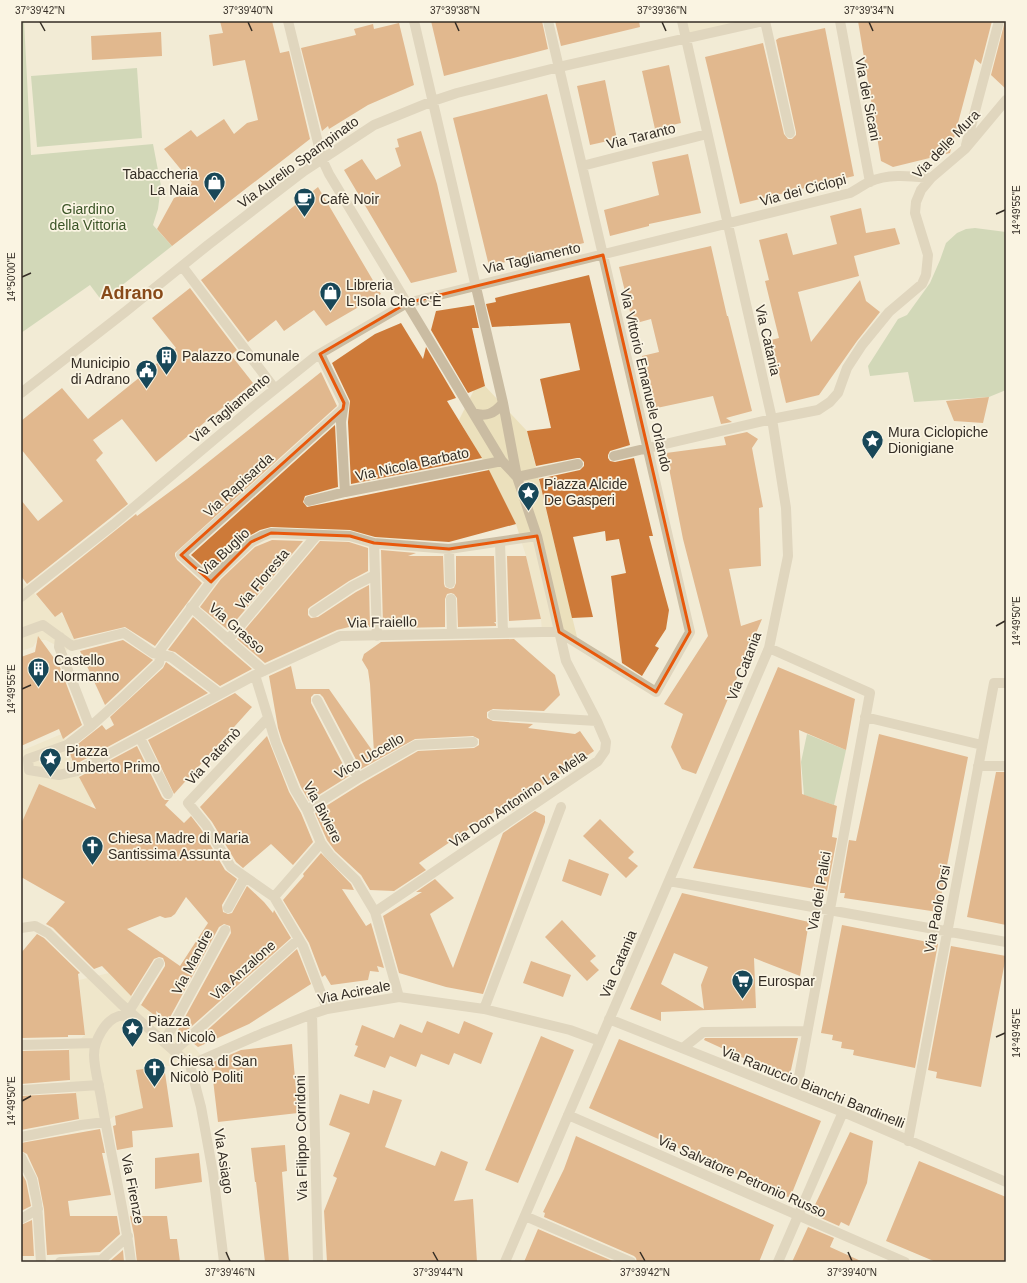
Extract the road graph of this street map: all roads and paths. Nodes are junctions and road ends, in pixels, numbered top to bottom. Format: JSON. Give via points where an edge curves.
{"nodes":[{"id":1,"x":288,"y":21,"type":"edge"},
{"id":2,"x":414,"y":21,"type":"edge"},
{"id":3,"x":548,"y":21,"type":"edge"},
{"id":4,"x":682,"y":21,"type":"edge"},
{"id":5,"x":764,"y":21,"type":"edge"},
{"id":6,"x":840,"y":21,"type":"edge"},
{"id":7,"x":999,"y":21,"type":"edge"},
{"id":8,"x":686,"y":39,"type":"junction"},
{"id":9,"x":559,"y":67,"type":"junction"},
{"id":10,"x":433,"y":100,"type":"junction"},
{"id":11,"x":1006,"y":100,"type":"edge"},
{"id":12,"x":707,"y":134,"type":"junction"},
{"id":13,"x":790,"y":134,"type":"dead end"},
{"id":14,"x":965,"y":149,"type":"junction"},
{"id":15,"x":322,"y":159,"type":"junction"},
{"id":16,"x":582,"y":166,"type":"junction"},
{"id":17,"x":931,"y":178,"type":"junction"},
{"id":18,"x":870,"y":182,"type":"junction"},
{"id":19,"x":727,"y":224,"type":"junction"},
{"id":20,"x":603,"y":255,"type":"junction"},
{"id":21,"x":182,"y":266,"type":"junction"},
{"id":22,"x":476,"y":285,"type":"junction"},
{"id":23,"x":407,"y":303,"type":"junction"},
{"id":24,"x":320,"y":354,"type":"junction"},
{"id":25,"x":275,"y":388,"type":"junction"},
{"id":26,"x":21,"y":393,"type":"edge"},
{"id":27,"x":503,"y":403,"type":"junction"},
{"id":28,"x":343,"y":410,"type":"junction"},
{"id":29,"x":473,"y":413,"type":"junction"},
{"id":30,"x":772,"y":419,"type":"junction"},
{"id":31,"x":647,"y":448,"type":"junction"},
{"id":32,"x":614,"y":456,"type":"dead end"},
{"id":33,"x":502,"y":461,"type":"junction"},
{"id":34,"x":578,"y":464,"type":"dead end"},
{"id":35,"x":517,"y":477,"type":"junction"},
{"id":36,"x":345,"y":492,"type":"junction"},
{"id":37,"x":309,"y":501,"type":"dead end"},
{"id":38,"x":316,"y":536,"type":"junction"},
{"id":39,"x":537,"y":536,"type":"junction"},
{"id":40,"x":500,"y":542,"type":"junction"},
{"id":41,"x":374,"y":543,"type":"junction"},
{"id":42,"x":449,"y":549,"type":"junction"},
{"id":43,"x":375,"y":575,"type":"junction"},
{"id":44,"x":211,"y":582,"type":"junction"},
{"id":45,"x":450,"y":583,"type":"dead end"},
{"id":46,"x":21,"y":597,"type":"edge"},
{"id":47,"x":451,"y":599,"type":"dead end"},
{"id":48,"x":191,"y":607,"type":"junction"},
{"id":49,"x":314,"y":612,"type":"dead end"},
{"id":50,"x":559,"y":632,"type":"junction"},
{"id":51,"x":21,"y":633,"type":"edge"},
{"id":52,"x":503,"y":633,"type":"junction"},
{"id":53,"x":452,"y":634,"type":"junction"},
{"id":54,"x":377,"y":636,"type":"junction"},
{"id":55,"x":228,"y":640,"type":"junction"},
{"id":56,"x":59,"y":642,"type":"junction"},
{"id":57,"x":770,"y":648,"type":"junction"},
{"id":58,"x":161,"y":654,"type":"junction"},
{"id":59,"x":259,"y":673,"type":"junction"},
{"id":60,"x":1006,"y":684,"type":"edge"},
{"id":61,"x":220,"y":694,"type":"junction"},
{"id":62,"x":317,"y":700,"type":"dead end"},
{"id":63,"x":493,"y":715,"type":"dead end"},
{"id":64,"x":865,"y":717,"type":"junction"},
{"id":65,"x":268,"y":718,"type":"junction"},
{"id":66,"x":597,"y":721,"type":"junction"},
{"id":67,"x":90,"y":726,"type":"junction"},
{"id":68,"x":140,"y":738,"type":"junction"},
{"id":69,"x":473,"y":742,"type":"dead end"},
{"id":70,"x":982,"y":746,"type":"junction"},
{"id":71,"x":978,"y":766,"type":"junction"},
{"id":72,"x":1006,"y":766,"type":"edge"},
{"id":73,"x":77,"y":771,"type":"joint"},
{"id":74,"x":358,"y":778,"type":"junction"},
{"id":75,"x":168,"y":794,"type":"dead end"},
{"id":76,"x":561,"y":808,"type":"dead end"},
{"id":77,"x":307,"y":810,"type":"junction"},
{"id":78,"x":321,"y":843,"type":"junction"},
{"id":79,"x":245,"y":877,"type":"junction"},
{"id":80,"x":669,"y":881,"type":"junction"},
{"id":81,"x":274,"y":897,"type":"junction"},
{"id":82,"x":228,"y":908,"type":"dead end"},
{"id":83,"x":830,"y":910,"type":"junction"},
{"id":84,"x":375,"y":912,"type":"junction"},
{"id":85,"x":21,"y":928,"type":"edge"},
{"id":86,"x":225,"y":930,"type":"dead end"},
{"id":87,"x":947,"y":931,"type":"junction"},
{"id":88,"x":299,"y":939,"type":"junction"},
{"id":89,"x":1006,"y":942,"type":"edge"},
{"id":90,"x":159,"y":964,"type":"dead end"},
{"id":91,"x":399,"y":997,"type":"junction"},
{"id":92,"x":326,"y":1009,"type":"junction"},
{"id":93,"x":484,"y":1009,"type":"junction"},
{"id":94,"x":129,"y":1011,"type":"junction"},
{"id":95,"x":312,"y":1014,"type":"junction"},
{"id":96,"x":137,"y":1018,"type":"junction"},
{"id":97,"x":609,"y":1019,"type":"junction"},
{"id":98,"x":808,"y":1031,"type":"junction"},
{"id":99,"x":600,"y":1041,"type":"junction"},
{"id":100,"x":164,"y":1042,"type":"junction"},
{"id":101,"x":96,"y":1043,"type":"junction"},
{"id":102,"x":21,"y":1045,"type":"edge"},
{"id":103,"x":683,"y":1048,"type":"junction"},
{"id":104,"x":174,"y":1051,"type":"junction"},
{"id":105,"x":190,"y":1065,"type":"junction"},
{"id":106,"x":99,"y":1085,"type":"junction"},
{"id":107,"x":24,"y":1090,"type":"dead end"},
{"id":108,"x":796,"y":1093,"type":"junction"},
{"id":109,"x":843,"y":1112,"type":"junction"},
{"id":110,"x":568,"y":1115,"type":"junction"},
{"id":111,"x":105,"y":1122,"type":"junction"},
{"id":112,"x":21,"y":1137,"type":"edge"},
{"id":113,"x":908,"y":1141,"type":"junction"},
{"id":114,"x":21,"y":1157,"type":"edge"},
{"id":115,"x":1006,"y":1182,"type":"edge"},
{"id":116,"x":38,"y":1208,"type":"junction"},
{"id":117,"x":798,"y":1215,"type":"junction"},
{"id":118,"x":525,"y":1216,"type":"junction"},
{"id":119,"x":21,"y":1219,"type":"edge"},
{"id":120,"x":128,"y":1236,"type":"junction"},
{"id":121,"x":100,"y":1261,"type":"edge"},
{"id":122,"x":41,"y":1262,"type":"edge"},
{"id":123,"x":60,"y":1262,"type":"edge"},
{"id":124,"x":131,"y":1262,"type":"edge"},
{"id":125,"x":224,"y":1262,"type":"edge"},
{"id":126,"x":318,"y":1262,"type":"edge"},
{"id":127,"x":505,"y":1262,"type":"edge"},
{"id":128,"x":631,"y":1262,"type":"edge"},
{"id":129,"x":778,"y":1262,"type":"edge"},
{"id":130,"x":905,"y":1262,"type":"edge"}],
"edges":[{"from":1,"to":15,"type":"street"},
{"from":2,"to":10,"type":"street","name":"Via Don Antonino La Mela"},
{"from":3,"to":9,"type":"street","name":"Via Vittorio Emanuele Orlando"},
{"from":4,"to":8,"type":"street","name":"Via Catania"},
{"from":5,"to":8,"type":"street","name":"Via Aurelio Spampinato"},
{"from":5,"to":13,"type":"street"},
{"from":6,"to":18,"type":"street","name":"Via dei Sicani"},
{"from":7,"to":14,"type":"street"},
{"from":8,"to":9,"type":"street","name":"Via Aurelio Spampinato"},
{"from":8,"to":12,"type":"street","name":"Via Catania"},
{"from":9,"to":10,"type":"street","name":"Via Aurelio Spampinato"},
{"from":9,"to":16,"type":"street","name":"Via Vittorio Emanuele Orlando"},
{"from":10,"to":15,"type":"street","name":"Via Aurelio Spampinato","via":[[374,125]]},
{"from":10,"to":22,"type":"street","name":"Via Don Antonino La Mela"},
{"from":11,"to":14,"type":"street","name":"Via delle Mura"},
{"from":12,"to":16,"type":"street","name":"Via Taranto"},
{"from":12,"to":19,"type":"street","name":"Via Catania"},
{"from":14,"to":17,"type":"street","name":"Via delle Mura"},
{"from":15,"to":21,"type":"street","name":"Via Aurelio Spampinato"},
{"from":15,"to":23,"type":"street"},
{"from":16,"to":20,"type":"street","name":"Via Vittorio Emanuele Orlando"},
{"from":17,"to":18,"type":"street","name":"Via dei Ciclopi","via":[[905,176]]},
{"from":17,"to":30,"type":"street","name":"Via delle Mura","via":[[921,190],[915,213],[928,254],[926,275],[922,284],[889,312],[862,345],[847,368],[838,393],[830,402],[818,410]]},
{"from":18,"to":19,"type":"street","name":"Via dei Ciclopi","via":[[850,193]]},
{"from":19,"to":20,"type":"street","name":"Via Tagliamento"},
{"from":19,"to":30,"type":"street","name":"Via Catania"},
{"from":20,"to":22,"type":"street","name":"Via Tagliamento"},
{"from":20,"to":31,"type":"street","name":"Via Vittorio Emanuele Orlando"},
{"from":21,"to":25,"type":"street"},
{"from":21,"to":26,"type":"street","name":"Via Aurelio Spampinato"},
{"from":22,"to":23,"type":"street","name":"Via Tagliamento"},
{"from":22,"to":27,"type":"street","name":"Via Don Antonino La Mela"},
{"from":23,"to":24,"type":"street","name":"Via Tagliamento"},
{"from":23,"to":29,"type":"street"},
{"from":24,"to":25,"type":"street","name":"Via Tagliamento"},
{"from":24,"to":28,"type":"street","via":[[344,403]]},
{"from":25,"to":46,"type":"street","name":"Via Tagliamento","via":[[114,524]]},
{"from":27,"to":29,"type":"street","via":[[498,410],[490,414]]},
{"from":27,"to":35,"type":"street","name":"Via Don Antonino La Mela"},
{"from":28,"to":36,"type":"street","via":[[341,422]]},
{"from":28,"to":44,"type":"street","name":"Via Rapisarda","via":[[181,555]]},
{"from":29,"to":33,"type":"street"},
{"from":30,"to":31,"type":"street","name":"Via delle Mura"},
{"from":30,"to":57,"type":"street","name":"Via Catania","via":[[786,508],[788,556]]},
{"from":31,"to":32,"type":"street","name":"Via delle Mura"},
{"from":31,"to":50,"type":"street","name":"Via Vittorio Emanuele Orlando","via":[[690,632],[656,692]]},
{"from":33,"to":35,"type":"street"},
{"from":33,"to":36,"type":"street","name":"Via Nicola Barbato"},
{"from":34,"to":35,"type":"street"},
{"from":35,"to":39,"type":"street","name":"Via Don Antonino La Mela"},
{"from":36,"to":37,"type":"street","name":"Via Nicola Barbato"},
{"from":38,"to":41,"type":"street","name":"Via Buglio","via":[[350,536]]},
{"from":38,"to":44,"type":"street","name":"Via Buglio","via":[[271,533],[262,536],[251,542]]},
{"from":38,"to":55,"type":"street","name":"Via Floresta"},
{"from":39,"to":40,"type":"street","name":"Via Buglio"},
{"from":39,"to":50,"type":"street","name":"Via Don Antonino La Mela"},
{"from":40,"to":42,"type":"street","name":"Via Buglio"},
{"from":40,"to":52,"type":"street"},
{"from":41,"to":42,"type":"street","name":"Via Buglio"},
{"from":41,"to":43,"type":"street"},
{"from":42,"to":45,"type":"street"},
{"from":43,"to":49,"type":"street","via":[[353,586]]},
{"from":43,"to":54,"type":"street"},
{"from":44,"to":48,"type":"street","name":"Via Buglio"},
{"from":47,"to":53,"type":"street"},
{"from":48,"to":55,"type":"street","name":"Via Grasso"},
{"from":48,"to":58,"type":"street","name":"Via Buglio","via":[[160,650]]},
{"from":50,"to":52,"type":"street","name":"Via Fraiello"},
{"from":50,"to":66,"type":"street","name":"Via Don Antonino La Mela","via":[[566,661]]},
{"from":51,"to":56,"type":"street","via":[[43,625]]},
{"from":52,"to":53,"type":"street","name":"Via Fraiello"},
{"from":53,"to":54,"type":"street","name":"Via Fraiello"},
{"from":54,"to":59,"type":"street","name":"Via Fraiello","via":[[340,636]]},
{"from":55,"to":59,"type":"street","name":"Via Grasso"},
{"from":56,"to":58,"type":"street","via":[[72,646],[124,633],[153,653]]},
{"from":56,"to":67,"type":"street"},
{"from":57,"to":64,"type":"street","name":"Via dei Palici","via":[[870,693]]},
{"from":57,"to":80,"type":"street","name":"Via Catania"},
{"from":58,"to":61,"type":"street","via":[[170,657]]},
{"from":58,"to":67,"type":"street","name":"Via Buglio","via":[[159,663]]},
{"from":59,"to":61,"type":"street","name":"Via Fraiello"},
{"from":59,"to":65,"type":"street","name":"Via Biviere"},
{"from":60,"to":70,"type":"street","name":"Via Paolo Orsi","via":[[994,683]]},
{"from":61,"to":68,"type":"street","name":"Via Fraiello"},
{"from":62,"to":74,"type":"street"},
{"from":63,"to":66,"type":"street"},
{"from":64,"to":70,"type":"street"},
{"from":64,"to":83,"type":"street","name":"Via dei Palici"},
{"from":65,"to":77,"type":"street","name":"Via Biviere","via":[[295,790]]},
{"from":65,"to":79,"type":"street","name":"Via Paternò","via":[[188,803],[206,825],[231,867]]},
{"from":66,"to":84,"type":"street","name":"Via Don Antonino La Mela","via":[[606,742],[605,751],[598,762]]},
{"from":67,"to":73,"type":"street","name":"Via Buglio","via":[[66,745],[28,759],[29,770],[58,775]]},
{"from":68,"to":73,"type":"street","name":"Via Fraiello"},
{"from":68,"to":75,"type":"street"},
{"from":69,"to":74,"type":"street","name":"Vico Uccello","via":[[416,745]]},
{"from":70,"to":71,"type":"street","name":"Via Paolo Orsi"},
{"from":71,"to":72,"type":"street"},
{"from":71,"to":87,"type":"street","name":"Via Paolo Orsi"},
{"from":74,"to":77,"type":"street","name":"Vico Uccello"},
{"from":76,"to":93,"type":"street"},
{"from":77,"to":78,"type":"street","name":"Via Biviere"},
{"from":78,"to":81,"type":"street"},
{"from":78,"to":84,"type":"street","name":"Via Biviere","via":[[356,880]]},
{"from":79,"to":81,"type":"street","name":"Via Paternò"},
{"from":79,"to":82,"type":"street"},
{"from":80,"to":83,"type":"street"},
{"from":80,"to":97,"type":"street","name":"Via Catania"},
{"from":81,"to":88,"type":"street","name":"Via Paternò"},
{"from":83,"to":87,"type":"street"},
{"from":83,"to":98,"type":"street","name":"Via dei Palici"},
{"from":84,"to":91,"type":"street","name":"Via Biviere"},
{"from":85,"to":94,"type":"street","via":[[35,926],[48,933]]},
{"from":86,"to":100,"type":"street","name":"Via Mandre"},
{"from":87,"to":89,"type":"street"},
{"from":87,"to":113,"type":"street","name":"Via Paolo Orsi"},
{"from":88,"to":92,"type":"street","name":"Via Paternò"},
{"from":88,"to":104,"type":"street","name":"Via Anzalone"},
{"from":90,"to":94,"type":"street"},
{"from":91,"to":92,"type":"street","name":"Via Acireale"},
{"from":91,"to":93,"type":"street","name":"Via Acireale"},
{"from":92,"to":95,"type":"street","name":"Via Acireale"},
{"from":93,"to":99,"type":"street","name":"Via Acireale","via":[[570,1030]]},
{"from":94,"to":96,"type":"street"},
{"from":95,"to":105,"type":"street","name":"Via Acireale","via":[[262,1032]]},
{"from":95,"to":126,"type":"street","name":"Via Filippo Corridoni"},
{"from":96,"to":100,"type":"street"},
{"from":96,"to":101,"type":"street","via":[[118,1016],[109,1022]]},
{"from":97,"to":99,"type":"street","name":"Via Catania"},
{"from":97,"to":103,"type":"street","name":"Via Ranuccio Bianchi Bandinelli"},
{"from":98,"to":103,"type":"street","via":[[703,1032]]},
{"from":98,"to":108,"type":"street","name":"Via dei Palici"},
{"from":99,"to":110,"type":"street","name":"Via Catania"},
{"from":100,"to":104,"type":"street"},
{"from":101,"to":102,"type":"street"},
{"from":101,"to":106,"type":"street","name":"Via Firenze","via":[[94,1054]]},
{"from":103,"to":108,"type":"street","name":"Via Ranuccio Bianchi Bandinelli"},
{"from":104,"to":105,"type":"street"},
{"from":105,"to":125,"type":"street","name":"Via Asiago","via":[[201,1107],[213,1173]]},
{"from":106,"to":107,"type":"street"},
{"from":106,"to":111,"type":"street","name":"Via Firenze"},
{"from":108,"to":109,"type":"street","name":"Via Ranuccio Bianchi Bandinelli"},
{"from":109,"to":113,"type":"street","name":"Via Ranuccio Bianchi Bandinelli"},
{"from":109,"to":117,"type":"street"},
{"from":110,"to":117,"type":"street","name":"Via Salvatore Petronio Russo"},
{"from":110,"to":118,"type":"street","name":"Via Catania"},
{"from":111,"to":112,"type":"street"},
{"from":111,"to":120,"type":"street","name":"Via Firenze"},
{"from":113,"to":115,"type":"street","name":"Via Ranuccio Bianchi Bandinelli"},
{"from":114,"to":116,"type":"street","via":[[32,1179]]},
{"from":116,"to":119,"type":"street"},
{"from":116,"to":122,"type":"street"},
{"from":117,"to":129,"type":"street"},
{"from":117,"to":130,"type":"street","name":"Via Salvatore Petronio Russo"},
{"from":118,"to":127,"type":"street","name":"Via Catania"},
{"from":118,"to":128,"type":"street"},
{"from":120,"to":121,"type":"street"},
{"from":120,"to":124,"type":"street","name":"Via Firenze"},
{"from":121,"to":123,"type":"street"}]}
